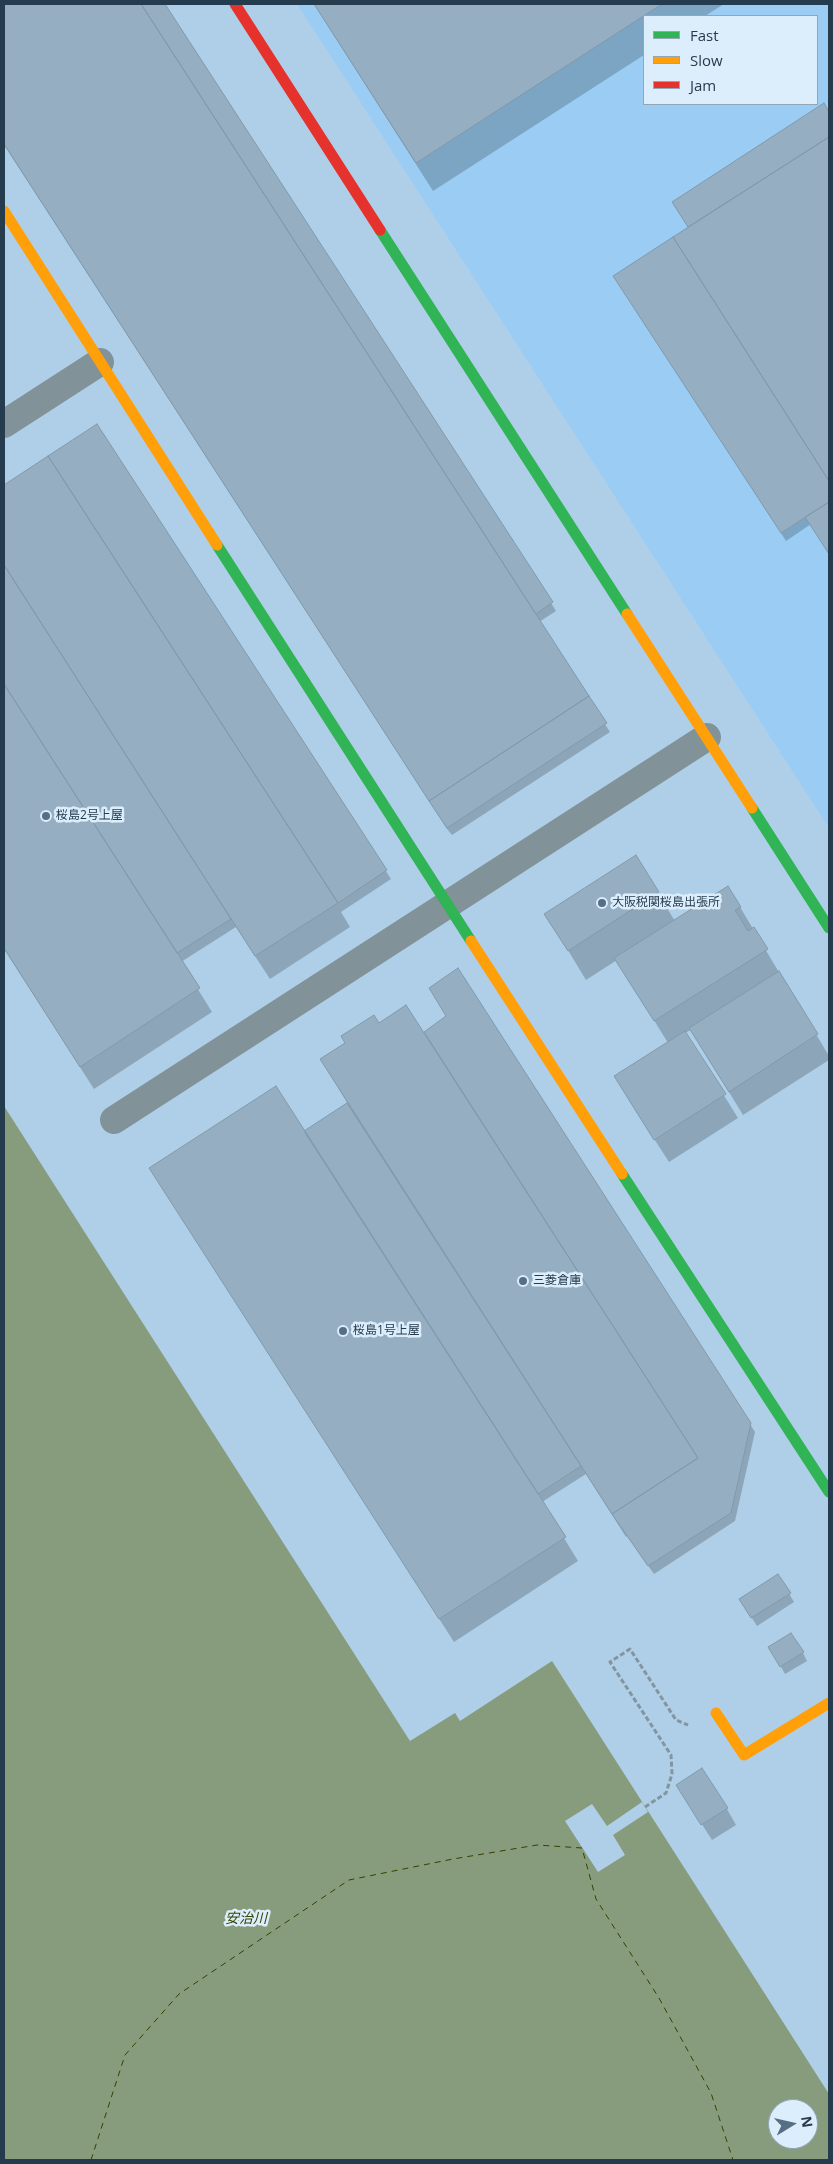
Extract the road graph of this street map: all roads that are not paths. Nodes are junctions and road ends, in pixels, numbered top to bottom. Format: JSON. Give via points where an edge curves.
{"nodes":[{"id":1,"x":235,"y":4,"type":"edge"},
{"id":2,"x":4,"y":211,"type":"edge"},
{"id":3,"x":100,"y":362,"type":"junction"},
{"id":4,"x":4,"y":424,"type":"edge"},
{"id":5,"x":707,"y":737,"type":"junction"},
{"id":6,"x":447,"y":905,"type":"junction"},
{"id":7,"x":829,"y":928,"type":"edge"},
{"id":8,"x":114,"y":1120,"type":"dead end"},
{"id":9,"x":829,"y":1492,"type":"edge"},
{"id":10,"x":829,"y":1703,"type":"edge"},
{"id":11,"x":716,"y":1713,"type":"dead end"}],
"edges":[{"from":1,"to":5,"type":"street"},
{"from":2,"to":3,"type":"street"},
{"from":3,"to":4,"type":"street"},
{"from":3,"to":6,"type":"street"},
{"from":5,"to":6,"type":"street"},
{"from":5,"to":7,"type":"street"},
{"from":6,"to":8,"type":"street"},
{"from":6,"to":9,"type":"street"},
{"from":10,"to":11,"type":"street","via":[[744,1755]]}]}
